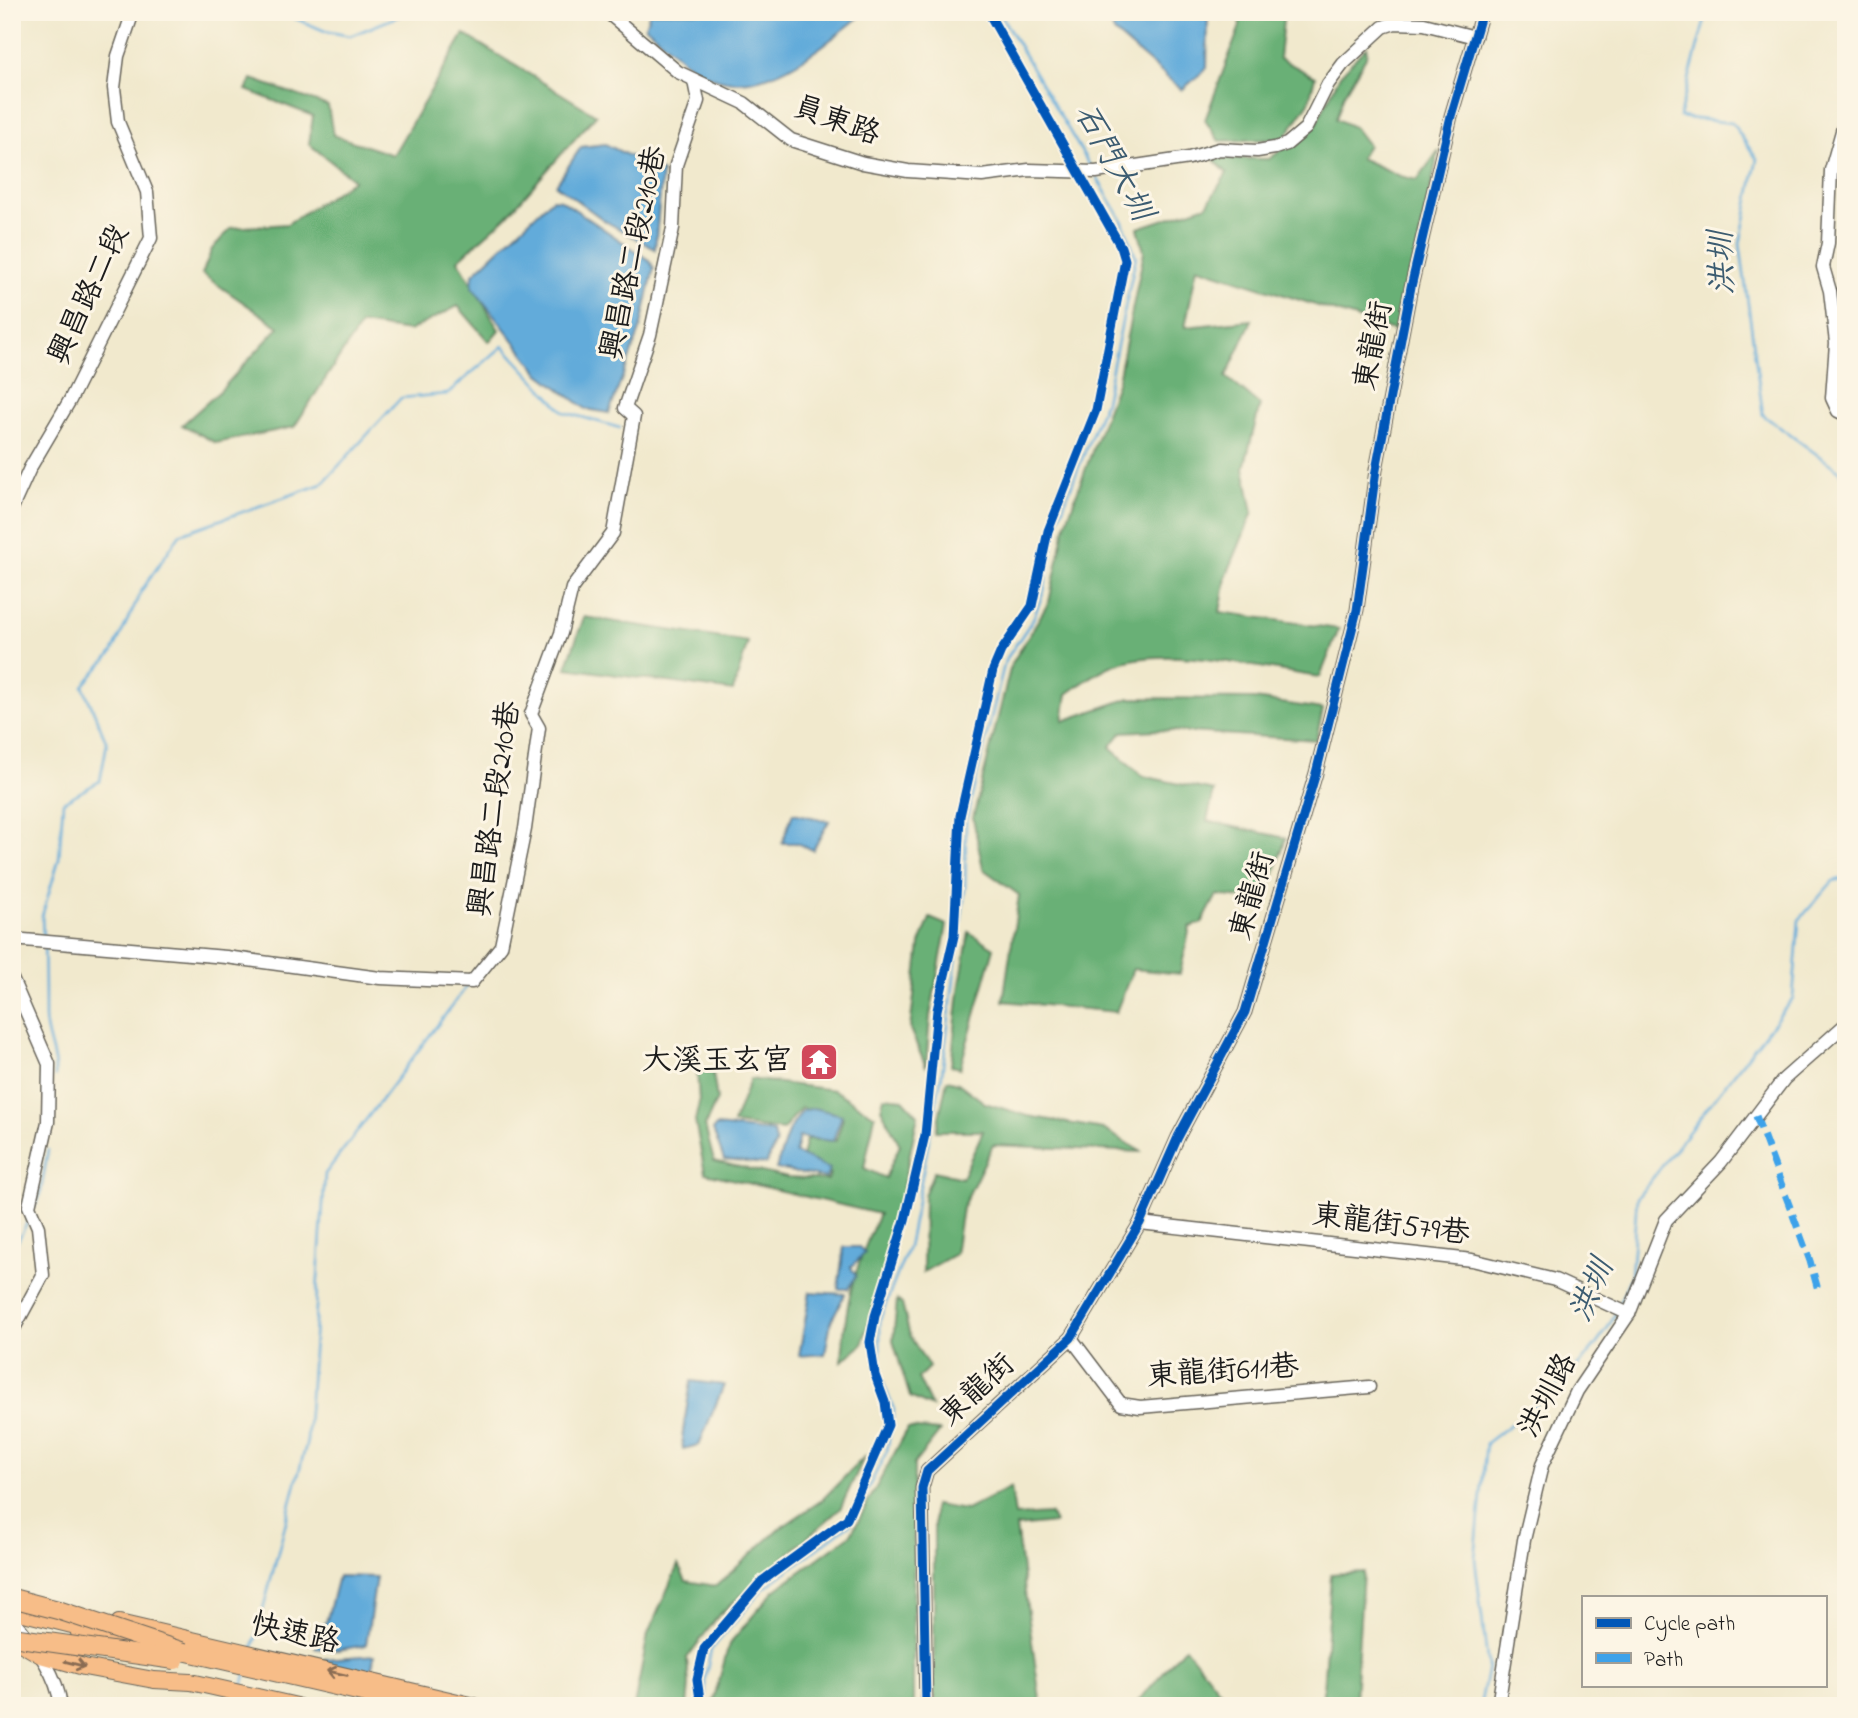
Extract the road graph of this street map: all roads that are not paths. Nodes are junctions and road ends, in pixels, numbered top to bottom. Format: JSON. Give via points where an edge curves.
{"nodes":[{"id":1,"x":133,"y":12,"type":"edge"},
{"id":2,"x":607,"y":12,"type":"edge"},
{"id":3,"x":1482,"y":12,"type":"edge"},
{"id":4,"x":1475,"y":37,"type":"junction"},
{"id":5,"x":694,"y":81,"type":"junction"},
{"id":6,"x":1846,"y":117,"type":"edge"},
{"id":7,"x":1846,"y":415,"type":"edge"},
{"id":8,"x":12,"y":508,"type":"edge"},
{"id":9,"x":12,"y":939,"type":"edge"},
{"id":10,"x":13,"y":982,"type":"edge"},
{"id":11,"x":1846,"y":1024,"type":"edge"},
{"id":12,"x":1140,"y":1223,"type":"junction"},
{"id":13,"x":1629,"y":1314,"type":"junction"},
{"id":14,"x":12,"y":1332,"type":"edge"},
{"id":15,"x":1071,"y":1338,"type":"junction"},
{"id":16,"x":1369,"y":1387,"type":"dead end"},
{"id":17,"x":12,"y":1598,"type":"edge"},
{"id":18,"x":12,"y":1609,"type":"edge"},
{"id":19,"x":12,"y":1618,"type":"edge"},
{"id":20,"x":12,"y":1637,"type":"edge"},
{"id":21,"x":12,"y":1648,"type":"edge"},
{"id":22,"x":41,"y":1655,"type":"junction"},
{"id":23,"x":179,"y":1656,"type":"junction"},
{"id":24,"x":61,"y":1706,"type":"edge"},
{"id":25,"x":297,"y":1706,"type":"edge"},
{"id":26,"x":365,"y":1706,"type":"edge"},
{"id":27,"x":423,"y":1706,"type":"edge"},
{"id":28,"x":475,"y":1706,"type":"edge"},
{"id":29,"x":926,"y":1706,"type":"edge"},
{"id":30,"x":1498,"y":1706,"type":"edge"}],
"edges":[{"from":1,"to":8,"type":"street","name":"興昌路二段","via":[[118,56],[114,88],[118,122],[147,192],[151,238]]},
{"from":2,"to":5,"type":"street","name":"員東路"},
{"from":3,"to":4,"type":"street","name":"東龍街"},
{"from":4,"to":5,"type":"street","name":"員東路","via":[[1424,24],[1383,27],[1343,64],[1306,128],[1287,144],[1257,151],[1211,150],[1189,158],[1089,173],[1029,170],[952,176],[863,163],[791,140],[744,103]]},
{"from":4,"to":12,"type":"street","name":"東龍街","via":[[1451,116],[1411,287],[1376,470],[1357,610],[1316,773],[1245,1012],[1178,1137]]},
{"from":5,"to":9,"type":"street","name":"興昌路二段210巷","via":[[698,102],[676,165],[673,228],[650,335],[625,408],[634,416],[613,533],[572,588],[561,634],[531,714],[539,727],[525,829],[501,946],[469,981],[380,978],[226,957]]},
{"from":6,"to":7,"type":"street","via":[[1831,170],[1823,267],[1835,332],[1832,398],[1838,411]]},
{"from":10,"to":14,"type":"street","via":[[50,1064],[48,1122],[32,1212],[43,1275]]},
{"from":11,"to":13,"type":"street","name":"洪圳路","via":[[1784,1079],[1721,1162],[1667,1220]]},
{"from":12,"to":13,"type":"street","name":"東龍街579巷","via":[[1472,1260],[1555,1280]]},
{"from":12,"to":15,"type":"street","name":"東龍街"},
{"from":13,"to":30,"type":"street","name":"洪圳路","via":[[1577,1391],[1542,1465],[1524,1540]]},
{"from":15,"to":16,"type":"street","name":"東龍街611巷","via":[[1121,1404],[1140,1407]]},
{"from":15,"to":29,"type":"street","name":"東龍街","via":[[927,1472],[922,1488]]},
{"from":17,"to":23,"type":"highway","bridge":true,"via":[[58,1609]]},
{"from":28,"to":17,"type":"main road","name":"快速路","one_way":true},
{"from":18,"to":23,"type":"highway","bridge":true},
{"from":19,"to":22,"type":"street"},
{"from":19,"to":23,"type":"highway","bridge":true},
{"from":20,"to":22,"type":"main road"},
{"from":20,"to":23,"type":"highway","bridge":true},
{"from":21,"to":22,"type":"street"},
{"from":22,"to":24,"type":"street","via":[[58,1686]]},
{"from":22,"to":25,"type":"main road","one_way":true},
{"from":23,"to":26,"type":"highway"},
{"from":23,"to":27,"type":"highway"}]}
